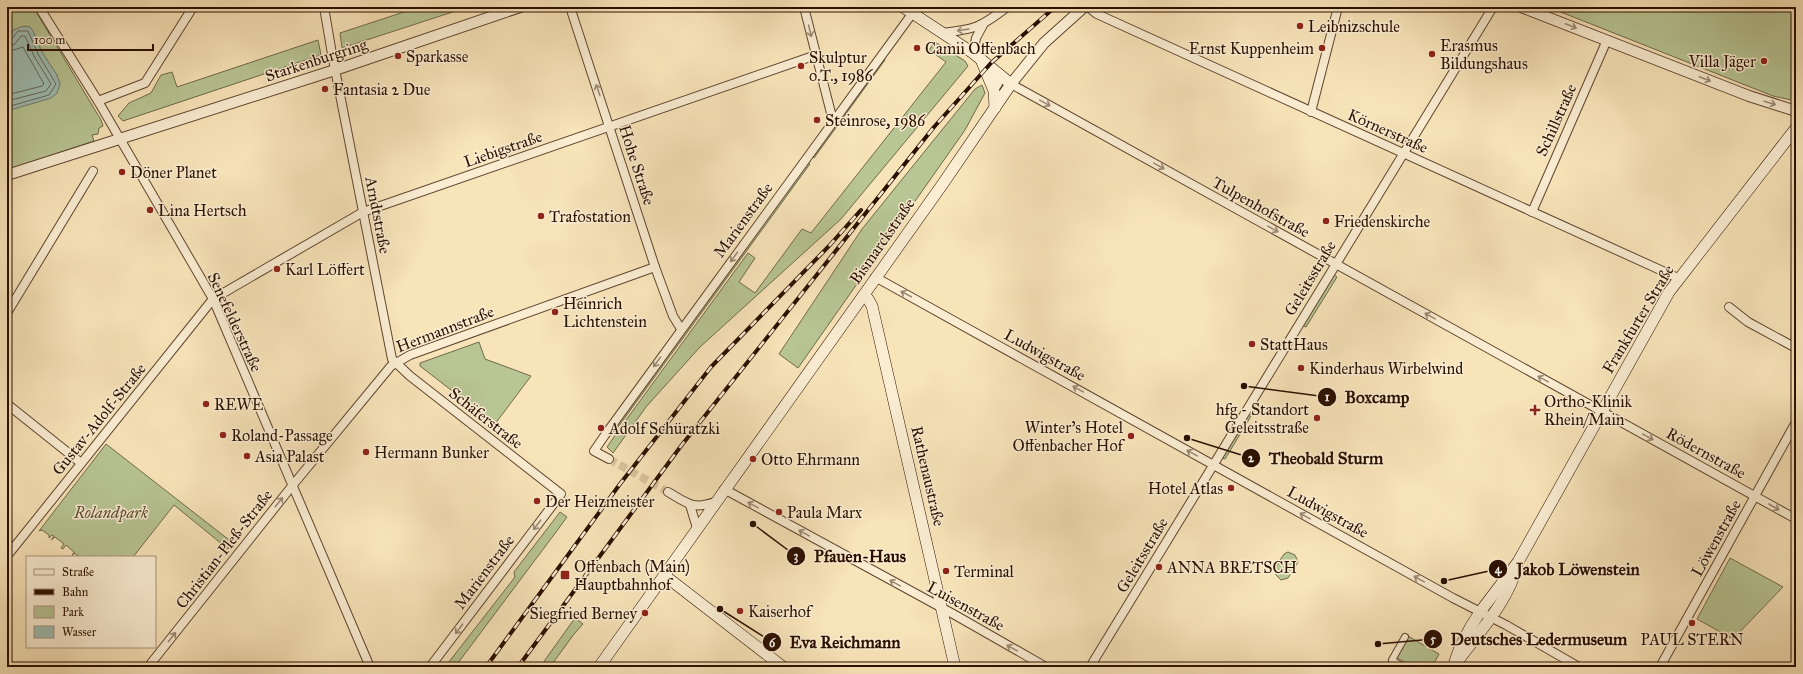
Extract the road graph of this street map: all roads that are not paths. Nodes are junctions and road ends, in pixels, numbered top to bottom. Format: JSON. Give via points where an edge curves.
{"nodes":[{"id":1,"x":39,"y":7,"type":"edge"},
{"id":2,"x":193,"y":7,"type":"edge"},
{"id":3,"x":324,"y":7,"type":"edge"},
{"id":4,"x":520,"y":7,"type":"edge"},
{"id":5,"x":570,"y":7,"type":"edge"},
{"id":6,"x":804,"y":7,"type":"edge"},
{"id":7,"x":1007,"y":7,"type":"edge"},
{"id":8,"x":1084,"y":7,"type":"edge"},
{"id":9,"x":1088,"y":7,"type":"edge"},
{"id":10,"x":1338,"y":7,"type":"edge"},
{"id":11,"x":1494,"y":7,"type":"edge"},
{"id":12,"x":1521,"y":7,"type":"edge"},
{"id":13,"x":911,"y":9,"type":"edge"},
{"id":14,"x":983,"y":25,"type":"junction"},
{"id":15,"x":942,"y":33,"type":"junction"},
{"id":16,"x":1607,"y":40,"type":"junction"},
{"id":17,"x":816,"y":55,"type":"junction"},
{"id":18,"x":976,"y":56,"type":"junction"},
{"id":19,"x":335,"y":70,"type":"junction"},
{"id":20,"x":1011,"y":84,"type":"junction"},
{"id":21,"x":98,"y":102,"type":"junction"},
{"id":22,"x":994,"y":109,"type":"junction"},
{"id":23,"x":1796,"y":111,"type":"edge"},
{"id":24,"x":1311,"y":112,"type":"junction"},
{"id":25,"x":833,"y":121,"type":"junction"},
{"id":26,"x":611,"y":127,"type":"junction"},
{"id":27,"x":1796,"y":128,"type":"edge"},
{"id":28,"x":120,"y":140,"type":"junction"},
{"id":29,"x":1403,"y":153,"type":"junction"},
{"id":30,"x":93,"y":172,"type":"dead end"},
{"id":31,"x":7,"y":175,"type":"edge"},
{"id":32,"x":363,"y":212,"type":"junction"},
{"id":33,"x":1532,"y":212,"type":"junction"},
{"id":34,"x":1335,"y":264,"type":"junction"},
{"id":35,"x":656,"y":267,"type":"junction"},
{"id":36,"x":876,"y":278,"type":"junction"},
{"id":37,"x":1678,"y":278,"type":"junction"},
{"id":38,"x":863,"y":296,"type":"junction"},
{"id":39,"x":213,"y":299,"type":"junction"},
{"id":40,"x":1729,"y":307,"type":"dead end"},
{"id":41,"x":7,"y":313,"type":"edge"},
{"id":42,"x":681,"y":329,"type":"junction"},
{"id":43,"x":1796,"y":348,"type":"edge"},
{"id":44,"x":395,"y":363,"type":"junction"},
{"id":45,"x":7,"y":404,"type":"edge"},
{"id":46,"x":1602,"y":412,"type":"junction"},
{"id":47,"x":1796,"y":422,"type":"edge"},
{"id":48,"x":609,"y":459,"type":"tunnel mouth"},
{"id":49,"x":81,"y":463,"type":"junction"},
{"id":50,"x":1213,"y":464,"type":"junction"},
{"id":51,"x":292,"y":486,"type":"junction"},
{"id":52,"x":724,"y":489,"type":"junction"},
{"id":53,"x":668,"y":492,"type":"tunnel mouth"},
{"id":54,"x":561,"y":494,"type":"joint"},
{"id":55,"x":1755,"y":496,"type":"junction"},
{"id":56,"x":715,"y":502,"type":"junction"},
{"id":57,"x":690,"y":505,"type":"junction"},
{"id":58,"x":1796,"y":519,"type":"edge"},
{"id":59,"x":696,"y":528,"type":"junction"},
{"id":60,"x":7,"y":556,"type":"edge"},
{"id":61,"x":1518,"y":562,"type":"junction"},
{"id":62,"x":664,"y":575,"type":"junction"},
{"id":63,"x":1513,"y":579,"type":"joint"},
{"id":64,"x":942,"y":608,"type":"junction"},
{"id":65,"x":1480,"y":612,"type":"junction"},
{"id":66,"x":1490,"y":617,"type":"junction"},
{"id":67,"x":1405,"y":637,"type":"dead end"},
{"id":68,"x":1392,"y":660,"type":"junction"},
{"id":69,"x":148,"y":667,"type":"edge"},
{"id":70,"x":370,"y":667,"type":"edge"},
{"id":71,"x":430,"y":667,"type":"edge"},
{"id":72,"x":599,"y":667,"type":"edge"},
{"id":73,"x":783,"y":667,"type":"edge"},
{"id":74,"x":955,"y":667,"type":"edge"},
{"id":75,"x":1046,"y":667,"type":"edge"},
{"id":76,"x":1090,"y":667,"type":"edge"},
{"id":77,"x":1388,"y":667,"type":"edge"},
{"id":78,"x":1403,"y":667,"type":"edge"},
{"id":79,"x":1453,"y":667,"type":"edge"},
{"id":80,"x":1578,"y":667,"type":"edge"},
{"id":81,"x":1660,"y":667,"type":"edge"}],
"edges":[{"from":1,"to":21,"type":"street","name":"Senefelderstraße"},
{"from":2,"to":21,"type":"street","via":[[145,83]]},
{"from":3,"to":19,"type":"street","name":"Arndtstraße"},
{"from":4,"to":19,"type":"street","name":"Starkenburgring"},
{"from":26,"to":5,"type":"street","name":"Hohe Straße","one_way":true},
{"from":6,"to":17,"type":"street","one_way":true},
{"from":7,"to":14,"type":"street"},
{"from":8,"to":20,"type":"street","name":"Bismarckstraße","via":[[1051,36]]},
{"from":9,"to":24,"type":"street","name":"Körnerstraße","via":[[1097,14]]},
{"from":10,"to":24,"type":"street"},
{"from":11,"to":29,"type":"street","name":"Geleitsstraße"},
{"from":12,"to":16,"type":"street","one_way":true},
{"from":13,"to":15,"type":"main road"},
{"from":13,"to":25,"type":"street","name":"Marienstraße"},
{"from":14,"to":15,"type":"street","one_way":true},
{"from":14,"to":18,"type":"street","via":[[976,38]]},
{"from":15,"to":18,"type":"main road"},
{"from":16,"to":23,"type":"street","one_way":true,"via":[[1749,96]]},
{"from":16,"to":33,"type":"street","name":"Schillstraße"},
{"from":17,"to":25,"type":"street"},
{"from":17,"to":26,"type":"street","name":"Liebigstraße"},
{"from":18,"to":20,"type":"main road"},
{"from":18,"to":22,"type":"main road","via":[[994,91]]},
{"from":19,"to":28,"type":"street","name":"Starkenburgring"},
{"from":19,"to":32,"type":"street","name":"Arndtstraße"},
{"from":20,"to":22,"type":"main road","name":"Bismarckstraße"},
{"from":20,"to":34,"type":"street","name":"Tulpenhofstraße","one_way":true},
{"from":21,"to":28,"type":"street","name":"Senefelderstraße"},
{"from":22,"to":36,"type":"main road","name":"Bismarckstraße"},
{"from":24,"to":29,"type":"street","name":"Körnerstraße"},
{"from":25,"to":42,"type":"street","name":"Marienstraße","one_way":true},
{"from":26,"to":32,"type":"street","name":"Liebigstraße"},
{"from":26,"to":35,"type":"street","name":"Hohe Straße"},
{"from":27,"to":37,"type":"main road","name":"Frankfurter Straße"},
{"from":28,"to":31,"type":"street","name":"Starkenburgring"},
{"from":28,"to":39,"type":"street","name":"Senefelderstraße"},
{"from":29,"to":33,"type":"street","name":"Körnerstraße"},
{"from":29,"to":34,"type":"street","name":"Geleitsstraße"},
{"from":30,"to":41,"type":"street"},
{"from":32,"to":39,"type":"street","name":"Liebigstraße"},
{"from":32,"to":44,"type":"street","name":"Arndtstraße","via":[[390,352]]},
{"from":33,"to":37,"type":"street","name":"Körnerstraße"},
{"from":46,"to":34,"type":"street","name":"Tulpenhofstraße","one_way":true},
{"from":34,"to":50,"type":"street","name":"Geleitsstraße"},
{"from":35,"to":42,"type":"street","name":"Hohe Straße","via":[[673,316]]},
{"from":35,"to":44,"type":"street","name":"Hermannstraße","via":[[410,355]]},
{"from":36,"to":38,"type":"main road","name":"Bismarckstraße"},
{"from":50,"to":36,"type":"street","name":"Ludwigstraße","one_way":true},
{"from":37,"to":46,"type":"main road","name":"Frankfurter Straße"},
{"from":38,"to":52,"type":"main road","name":"Bismarckstraße"},
{"from":38,"to":64,"type":"main road","name":"Rathenaustraße","via":[[872,306]]},
{"from":39,"to":49,"type":"street","name":"Gustav-Adolf-Straße"},
{"from":39,"to":51,"type":"street","name":"Senefelderstraße"},
{"from":40,"to":43,"type":"street","via":[[1748,322]]},
{"from":42,"to":48,"type":"street","name":"Marienstraße","one_way":true,"via":[[594,451]]},
{"from":44,"to":51,"type":"street","name":"Hermannstraße","via":[[386,370]]},
{"from":44,"to":54,"type":"street","name":"Schäferstraße"},
{"from":45,"to":49,"type":"street"},
{"from":46,"to":55,"type":"street","name":"Rödernstraße","one_way":true},
{"from":46,"to":61,"type":"main road","name":"Frankfurter Straße"},
{"from":47,"to":55,"type":"street","name":"Löwenstraße"},
{"from":49,"to":60,"type":"street","name":"Gustav-Adolf-Straße"},
{"from":65,"to":50,"type":"street","name":"Ludwigstraße","one_way":true},
{"from":50,"to":76,"type":"street","name":"Geleitsstraße"},
{"from":69,"to":51,"type":"street","name":"Christian-Pleß-Straße","one_way":true},
{"from":51,"to":70,"type":"street","name":"Senefelderstraße"},
{"from":52,"to":56,"type":"main road","name":"Bismarckstraße"},
{"from":64,"to":52,"type":"street","name":"Luisenstraße","one_way":true},
{"from":53,"to":57,"type":"street"},
{"from":54,"to":71,"type":"street","name":"Marienstraße","one_way":true},
{"from":55,"to":58,"type":"street","name":"Rödernstraße","one_way":true},
{"from":55,"to":81,"type":"street","name":"Löwenstraße"},
{"from":56,"to":57,"type":"street","via":[[701,506]]},
{"from":56,"to":59,"type":"main road","name":"Bismarckstraße"},
{"from":57,"to":59,"type":"street"},
{"from":59,"to":62,"type":"main road","name":"Bismarckstraße"},
{"from":61,"to":65,"type":"main road","name":"Frankfurter Straße"},
{"from":61,"to":66,"type":"main road","name":"Frankfurter Straße","via":[[1514,579]]},
{"from":62,"to":72,"type":"main road","name":"Bismarckstraße"},
{"from":62,"to":73,"type":"main road"},
{"from":63,"to":63,"type":"street","via":[[1513,576],[1491,611],[1494,609]]},
{"from":64,"to":74,"type":"main road","name":"Rathenaustraße"},
{"from":75,"to":64,"type":"street","name":"Luisenstraße","one_way":true},
{"from":65,"to":66,"type":"street","name":"Ludwigstraße"},
{"from":65,"to":79,"type":"main road","name":"Frankfurter Straße","via":[[1461,644]]},
{"from":66,"to":79,"type":"main road","name":"Frankfurter Straße"},
{"from":66,"to":80,"type":"street","name":"Ludwigstraße"},
{"from":67,"to":68,"type":"street"},
{"from":68,"to":77,"type":"street"},
{"from":68,"to":78,"type":"street"}]}
